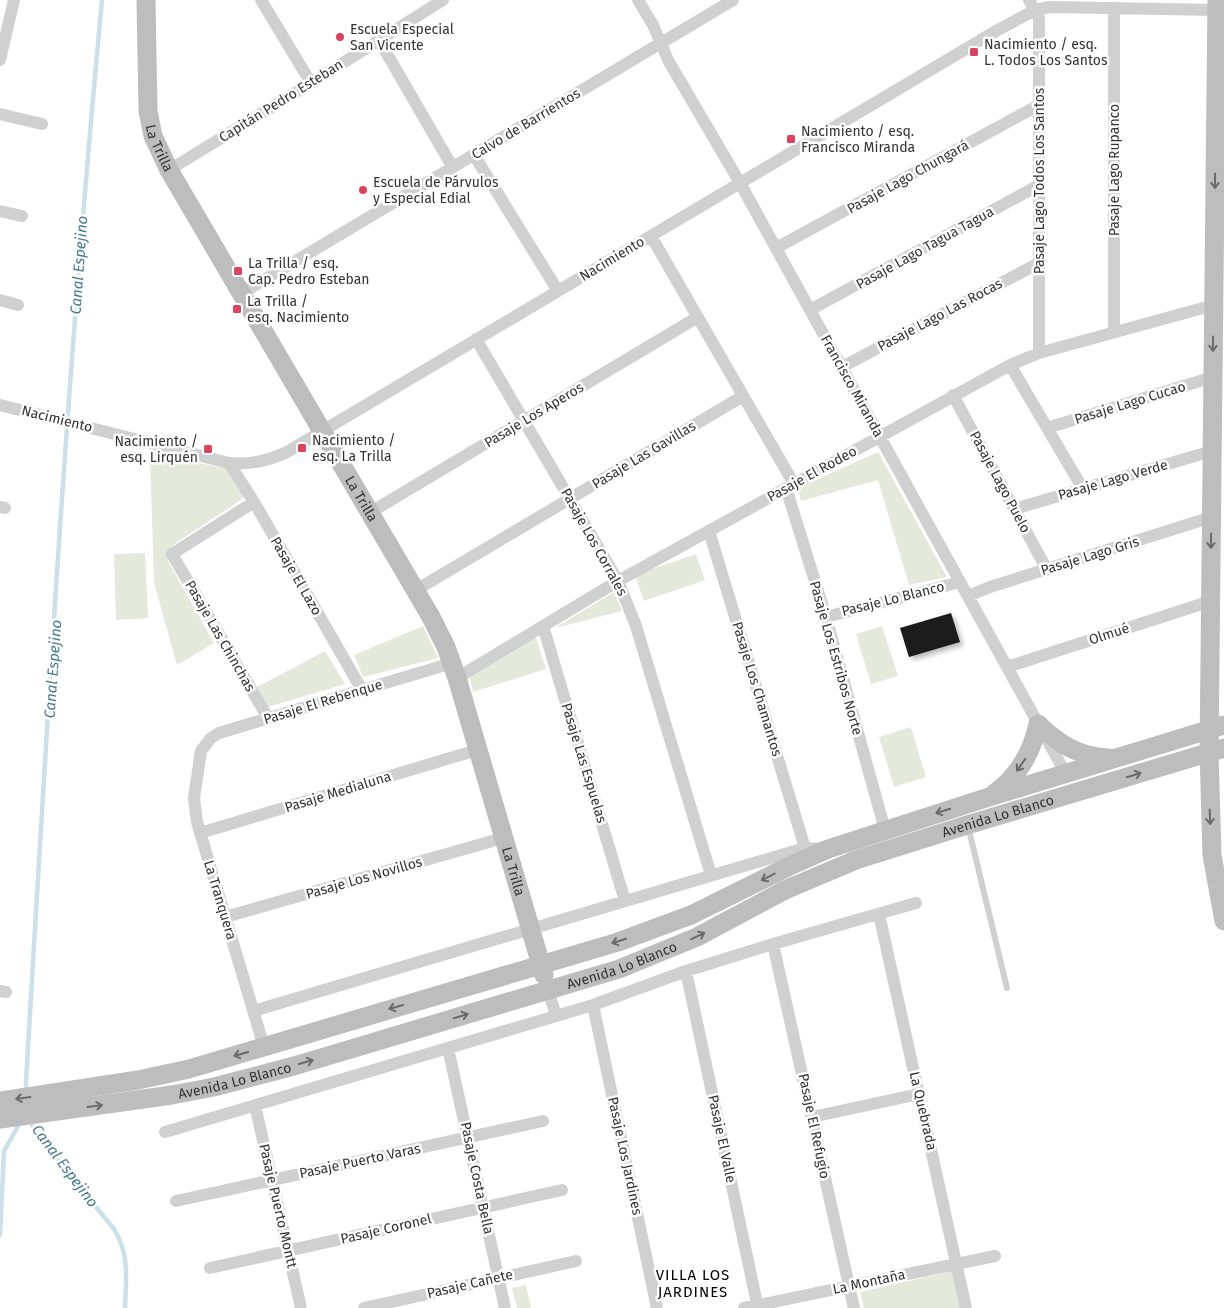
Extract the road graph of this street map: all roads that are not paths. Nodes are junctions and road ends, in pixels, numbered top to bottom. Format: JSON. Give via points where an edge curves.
{"nodes":[{"id":1,"x":14,"y":0,"type":"edge"},
{"id":2,"x":146,"y":0,"type":"edge"},
{"id":3,"x":261,"y":0,"type":"edge"},
{"id":4,"x":443,"y":0,"type":"edge"},
{"id":5,"x":638,"y":0,"type":"edge"},
{"id":6,"x":733,"y":0,"type":"edge"},
{"id":7,"x":426,"y":4,"type":"edge"},
{"id":8,"x":1032,"y":5,"type":"edge"},
{"id":9,"x":1217,"y":5,"type":"edge"},
{"id":10,"x":1114,"y":8,"type":"junction"},
{"id":11,"x":379,"y":40,"type":"junction"},
{"id":12,"x":660,"y":43,"type":"junction"},
{"id":13,"x":0,"y":60,"type":"edge"},
{"id":14,"x":311,"y":83,"type":"junction"},
{"id":15,"x":1039,"y":105,"type":"junction"},
{"id":16,"x":0,"y":114,"type":"edge"},
{"id":17,"x":42,"y":124,"type":"dead end"},
{"id":18,"x":474,"y":155,"type":"junction"},
{"id":19,"x":453,"y":168,"type":"junction"},
{"id":20,"x":170,"y":170,"type":"junction"},
{"id":21,"x":740,"y":183,"type":"junction"},
{"id":22,"x":1039,"y":185,"type":"junction"},
{"id":23,"x":0,"y":210,"type":"edge"},
{"id":24,"x":22,"y":216,"type":"dead end"},
{"id":25,"x":651,"y":236,"type":"junction"},
{"id":26,"x":776,"y":248,"type":"junction"},
{"id":27,"x":1039,"y":263,"type":"junction"},
{"id":28,"x":558,"y":291,"type":"junction"},
{"id":29,"x":242,"y":293,"type":"junction"},
{"id":30,"x":0,"y":300,"type":"edge"},
{"id":31,"x":18,"y":305,"type":"dead end"},
{"id":32,"x":1214,"y":305,"type":"junction"},
{"id":33,"x":810,"y":310,"type":"junction"},
{"id":34,"x":698,"y":317,"type":"junction"},
{"id":35,"x":1114,"y":331,"type":"junction"},
{"id":36,"x":476,"y":339,"type":"junction"},
{"id":37,"x":1039,"y":353,"type":"junction"},
{"id":38,"x":1010,"y":365,"type":"junction"},
{"id":39,"x":842,"y":367,"type":"junction"},
{"id":40,"x":1213,"y":377,"type":"junction"},
{"id":41,"x":953,"y":395,"type":"junction"},
{"id":42,"x":743,"y":396,"type":"junction"},
{"id":43,"x":0,"y":405,"type":"edge"},
{"id":44,"x":524,"y":421,"type":"junction"},
{"id":45,"x":1047,"y":428,"type":"junction"},
{"id":46,"x":322,"y":430,"type":"junction"},
{"id":47,"x":880,"y":437,"type":"junction"},
{"id":48,"x":1212,"y":451,"type":"junction"},
{"id":49,"x":229,"y":463,"type":"junction"},
{"id":50,"x":790,"y":486,"type":"junction"},
{"id":51,"x":1083,"y":489,"type":"junction"},
{"id":52,"x":570,"y":499,"type":"junction"},
{"id":53,"x":254,"y":502,"type":"junction"},
{"id":54,"x":1014,"y":509,"type":"junction"},
{"id":55,"x":371,"y":512,"type":"junction"},
{"id":56,"x":1212,"y":517,"type":"junction"},
{"id":57,"x":709,"y":531,"type":"junction"},
{"id":58,"x":1047,"y":570,"type":"junction"},
{"id":59,"x":618,"y":581,"type":"junction"},
{"id":60,"x":960,"y":582,"type":"junction"},
{"id":61,"x":416,"y":590,"type":"junction"},
{"id":62,"x":968,"y":596,"type":"junction"},
{"id":63,"x":1211,"y":601,"type":"junction"},
{"id":64,"x":826,"y":617,"type":"junction"},
{"id":65,"x":542,"y":626,"type":"junction"},
{"id":66,"x":1007,"y":667,"type":"junction"},
{"id":67,"x":454,"y":671,"type":"junction"},
{"id":68,"x":362,"y":690,"type":"junction"},
{"id":69,"x":268,"y":718,"type":"junction"},
{"id":70,"x":1038,"y":724,"type":"junction"},
{"id":71,"x":1217,"y":728,"type":"edge"},
{"id":72,"x":477,"y":750,"type":"junction"},
{"id":73,"x":1216,"y":750,"type":"edge"},
{"id":74,"x":201,"y":751,"type":"joint"},
{"id":75,"x":1115,"y":758,"type":"junction"},
{"id":76,"x":1066,"y":774,"type":"junction"},
{"id":77,"x":1088,"y":789,"type":"junction"},
{"id":78,"x":989,"y":797,"type":"junction"},
{"id":79,"x":967,"y":825,"type":"junction"},
{"id":80,"x":885,"y":830,"type":"junction"},
{"id":81,"x":200,"y":833,"type":"junction"},
{"id":82,"x":503,"y":838,"type":"junction"},
{"id":83,"x":805,"y":848,"type":"junction"},
{"id":84,"x":828,"y":849,"type":"junction"},
{"id":85,"x":711,"y":875,"type":"junction"},
{"id":86,"x":625,"y":901,"type":"junction"},
{"id":87,"x":916,"y":903,"type":"dead end"},
{"id":88,"x":879,"y":914,"type":"junction"},
{"id":89,"x":225,"y":917,"type":"junction"},
{"id":90,"x":1224,"y":920,"type":"edge"},
{"id":91,"x":530,"y":929,"type":"junction"},
{"id":92,"x":773,"y":944,"type":"junction"},
{"id":93,"x":540,"y":965,"type":"junction"},
{"id":94,"x":686,"y":971,"type":"junction"},
{"id":95,"x":1007,"y":988,"type":"dead end"},
{"id":96,"x":548,"y":990,"type":"junction"},
{"id":97,"x":593,"y":1005,"type":"junction"},
{"id":98,"x":253,"y":1011,"type":"junction"},
{"id":99,"x":556,"y":1016,"type":"junction"},
{"id":100,"x":264,"y":1047,"type":"junction"},
{"id":101,"x":448,"y":1048,"type":"junction"},
{"id":102,"x":919,"y":1094,"type":"junction"},
{"id":103,"x":46,"y":1104,"type":"junction"},
{"id":104,"x":255,"y":1104,"type":"junction"},
{"id":105,"x":0,"y":1113,"type":"edge"},
{"id":106,"x":812,"y":1117,"type":"junction"},
{"id":107,"x":543,"y":1121,"type":"dead end"},
{"id":108,"x":165,"y":1132,"type":"dead end"},
{"id":109,"x":468,"y":1137,"type":"junction"},
{"id":110,"x":272,"y":1180,"type":"junction"},
{"id":111,"x":562,"y":1190,"type":"dead end"},
{"id":112,"x":176,"y":1202,"type":"dead end"},
{"id":113,"x":483,"y":1207,"type":"junction"},
{"id":114,"x":288,"y":1251,"type":"junction"},
{"id":115,"x":995,"y":1256,"type":"dead end"},
{"id":116,"x":576,"y":1261,"type":"dead end"},
{"id":117,"x":957,"y":1264,"type":"junction"},
{"id":118,"x":210,"y":1268,"type":"dead end"},
{"id":119,"x":498,"y":1278,"type":"junction"},
{"id":120,"x":849,"y":1286,"type":"junction"},
{"id":121,"x":758,"y":1307,"type":"edge"},
{"id":122,"x":301,"y":1308,"type":"edge"},
{"id":123,"x":364,"y":1308,"type":"edge"},
{"id":124,"x":505,"y":1308,"type":"edge"},
{"id":125,"x":657,"y":1308,"type":"edge"},
{"id":126,"x":744,"y":1308,"type":"edge"},
{"id":127,"x":854,"y":1308,"type":"edge"},
{"id":128,"x":966,"y":1308,"type":"edge"}],
"edges":[{"from":1,"to":13,"type":"street"},
{"from":2,"to":20,"type":"main road","name":"La Trilla","via":[[149,123]]},
{"from":3,"to":14,"type":"street"},
{"from":4,"to":7,"type":"street","name":"Capitán Pedro Esteban"},
{"from":5,"to":12,"type":"street","name":"Francisco Miranda"},
{"from":6,"to":12,"type":"street","name":"Calvo de Barrientos"},
{"from":7,"to":11,"type":"street","name":"Capitán Pedro Esteban"},
{"from":8,"to":10,"type":"street","name":"Nacimiento"},
{"from":8,"to":15,"type":"street","name":"Pasaje Lago Todos Los Santos","via":[[1039,18]]},
{"from":8,"to":21,"type":"street","name":"Nacimiento","via":[[996,31]]},
{"from":9,"to":10,"type":"street","name":"Nacimiento"},
{"from":9,"to":32,"type":"main road","one_way":true},
{"from":10,"to":35,"type":"street","name":"Pasaje Lago Rupanco"},
{"from":11,"to":14,"type":"street","name":"Capitán Pedro Esteban"},
{"from":11,"to":19,"type":"street"},
{"from":12,"to":18,"type":"street","name":"Calvo de Barrientos"},
{"from":12,"to":21,"type":"street","name":"Francisco Miranda"},
{"from":14,"to":20,"type":"street","name":"Capitán Pedro Esteban"},
{"from":15,"to":22,"type":"street","name":"Pasaje Lago Todos Los Santos"},
{"from":15,"to":26,"type":"street","name":"Pasaje Lago Chungará"},
{"from":16,"to":17,"type":"street"},
{"from":18,"to":19,"type":"street","name":"Calvo de Barrientos"},
{"from":18,"to":28,"type":"street"},
{"from":19,"to":29,"type":"street","name":"Calvo de Barrientos"},
{"from":20,"to":29,"type":"main road","name":"La Trilla"},
{"from":21,"to":25,"type":"street","name":"Nacimiento"},
{"from":21,"to":26,"type":"street","name":"Francisco Miranda"},
{"from":22,"to":27,"type":"street","name":"Pasaje Lago Todos Los Santos"},
{"from":22,"to":33,"type":"street","name":"Pasaje Lago Tagua Tagua"},
{"from":23,"to":24,"type":"street"},
{"from":25,"to":28,"type":"street","name":"Nacimiento"},
{"from":25,"to":34,"type":"street","name":"Pasaje Los Estribos Norte"},
{"from":26,"to":33,"type":"street","name":"Francisco Miranda"},
{"from":27,"to":37,"type":"street","name":"Pasaje Lago Todos Los Santos"},
{"from":27,"to":39,"type":"street","name":"Pasaje Lago Las Rocas"},
{"from":28,"to":36,"type":"street","name":"Nacimiento"},
{"from":29,"to":46,"type":"main road","name":"La Trilla"},
{"from":30,"to":31,"type":"street"},
{"from":32,"to":35,"type":"street","name":"Pasaje El Rodeo"},
{"from":32,"to":40,"type":"main road","one_way":true},
{"from":33,"to":39,"type":"street","name":"Francisco Miranda"},
{"from":34,"to":42,"type":"street","name":"Pasaje Los Estribos Norte"},
{"from":34,"to":44,"type":"street","name":"Pasaje Los Aperos"},
{"from":35,"to":37,"type":"street","name":"Pasaje El Rodeo"},
{"from":36,"to":44,"type":"street","name":"Pasaje Los Corrales"},
{"from":36,"to":46,"type":"street","name":"Nacimiento"},
{"from":37,"to":38,"type":"street","name":"Pasaje El Rodeo"},
{"from":38,"to":41,"type":"street","name":"Pasaje El Rodeo"},
{"from":38,"to":45,"type":"street"},
{"from":39,"to":47,"type":"street","name":"Francisco Miranda"},
{"from":40,"to":45,"type":"street","name":"Pasaje Lago Cucao"},
{"from":40,"to":48,"type":"main road"},
{"from":41,"to":47,"type":"street","name":"Pasaje El Rodeo"},
{"from":41,"to":54,"type":"street","name":"Pasaje Lago Puelo"},
{"from":42,"to":50,"type":"street","name":"Pasaje Los Estribos Norte"},
{"from":42,"to":52,"type":"street","name":"Pasaje Las Gavillas"},
{"from":43,"to":49,"type":"street","name":"Nacimiento"},
{"from":44,"to":52,"type":"street","name":"Pasaje Los Corrales"},
{"from":44,"to":55,"type":"street","name":"Pasaje Los Aperos"},
{"from":45,"to":51,"type":"street"},
{"from":46,"to":49,"type":"street","name":"Nacimiento","via":[[268,460]]},
{"from":46,"to":55,"type":"main road","name":"La Trilla"},
{"from":47,"to":50,"type":"street","name":"Pasaje El Rodeo"},
{"from":47,"to":60,"type":"street","name":"Francisco Miranda"},
{"from":48,"to":51,"type":"street","name":"Pasaje Lago Verde"},
{"from":48,"to":56,"type":"main road"},
{"from":49,"to":53,"type":"street","name":"Pasaje El Lazo"},
{"from":50,"to":57,"type":"street","name":"Pasaje El Rodeo"},
{"from":50,"to":64,"type":"street","name":"Pasaje Los Estribos Norte"},
{"from":51,"to":54,"type":"street","name":"Pasaje Lago Verde"},
{"from":52,"to":59,"type":"street","name":"Pasaje Los Corrales"},
{"from":52,"to":61,"type":"street","name":"Pasaje Las Gavillas"},
{"from":53,"to":68,"type":"street","name":"Pasaje El Lazo"},
{"from":53,"to":69,"type":"street","name":"Pasaje Las Chinchas","via":[[172,554]]},
{"from":54,"to":58,"type":"street","name":"Pasaje Lago Puelo"},
{"from":55,"to":61,"type":"main road","name":"La Trilla"},
{"from":56,"to":58,"type":"street","name":"Pasaje Lago Gris"},
{"from":56,"to":63,"type":"main road","one_way":true},
{"from":57,"to":59,"type":"street","name":"Pasaje El Rodeo"},
{"from":57,"to":83,"type":"street","name":"Pasaje Los Chamantos"},
{"from":58,"to":62,"type":"street","name":"Pasaje Lago Gris"},
{"from":59,"to":65,"type":"street","name":"Pasaje El Rodeo"},
{"from":59,"to":85,"type":"street","name":"Pasaje Los Corrales","via":[[636,626]]},
{"from":60,"to":62,"type":"street","name":"Francisco Miranda"},
{"from":60,"to":64,"type":"street","name":"Pasaje Lo Blanco"},
{"from":61,"to":67,"type":"main road","name":"La Trilla","via":[[440,634]]},
{"from":62,"to":66,"type":"street","name":"Francisco Miranda"},
{"from":63,"to":66,"type":"street","name":"Olmué"},
{"from":63,"to":71,"type":"main road"},
{"from":64,"to":80,"type":"street","name":"Pasaje Los Estribos Norte"},
{"from":65,"to":67,"type":"street","name":"Pasaje El Rodeo"},
{"from":65,"to":86,"type":"street","name":"Pasaje Las Espuelas"},
{"from":66,"to":70,"type":"street","name":"Francisco Miranda"},
{"from":67,"to":68,"type":"street","name":"Pasaje El Rebenque"},
{"from":67,"to":72,"type":"main road","name":"La Trilla"},
{"from":68,"to":69,"type":"street","name":"Pasaje El Rebenque"},
{"from":69,"to":74,"type":"street","name":"Pasaje El Rebenque","via":[[219,733]]},
{"from":70,"to":75,"type":"main road","via":[[1054,740],[1074,751]]},
{"from":70,"to":76,"type":"street","name":"Francisco Miranda"},
{"from":70,"to":78,"type":"main road","one_way":true,"via":[[1032,747],[1019,769]]},
{"from":71,"to":73,"type":"main road"},
{"from":71,"to":75,"type":"main road","name":"Avenida Lo Blanco"},
{"from":72,"to":81,"type":"street","name":"Pasaje Medialuna"},
{"from":72,"to":82,"type":"main road","name":"La Trilla"},
{"from":77,"to":73,"type":"main road","name":"Avenida Lo Blanco","one_way":true},
{"from":73,"to":90,"type":"main road","one_way":true,"via":[[1212,856]]},
{"from":74,"to":81,"type":"street","name":"La Tranquera","via":[[194,798]]},
{"from":75,"to":76,"type":"main road","name":"Avenida Lo Blanco"},
{"from":76,"to":77,"type":"main road","via":[[1073,783]]},
{"from":76,"to":78,"type":"main road","name":"Avenida Lo Blanco"},
{"from":77,"to":79,"type":"main road","name":"Avenida Lo Blanco"},
{"from":78,"to":80,"type":"main road","name":"Avenida Lo Blanco","one_way":true},
{"from":79,"to":95,"type":"lane"},
{"from":96,"to":79,"type":"main road","name":"Avenida Lo Blanco","one_way":true,"via":[[619,969],[668,950],[830,870]]},
{"from":80,"to":84,"type":"main road","name":"Avenida Lo Blanco"},
{"from":81,"to":89,"type":"street","name":"La Tranquera"},
{"from":82,"to":89,"type":"street","name":"Pasaje Los Novillos"},
{"from":82,"to":91,"type":"main road","name":"La Trilla"},
{"from":83,"to":84,"type":"street","name":"Avenida Lo Blanco"},
{"from":83,"to":85,"type":"street","name":"Avenida Lo Blanco"},
{"from":84,"to":93,"type":"main road","name":"Avenida Lo Blanco","one_way":true,"via":[[668,924]]},
{"from":85,"to":86,"type":"street","name":"Avenida Lo Blanco"},
{"from":86,"to":91,"type":"street","name":"Avenida Lo Blanco"},
{"from":87,"to":88,"type":"street","name":"Avenida Lo Blanco"},
{"from":88,"to":92,"type":"street","name":"Avenida Lo Blanco"},
{"from":88,"to":102,"type":"street","name":"La Quebrada"},
{"from":89,"to":98,"type":"street","name":"La Tranquera"},
{"from":91,"to":93,"type":"main road","name":"La Trilla"},
{"from":91,"to":98,"type":"street","name":"Avenida Lo Blanco"},
{"from":92,"to":94,"type":"street","name":"Avenida Lo Blanco"},
{"from":92,"to":106,"type":"street","name":"Pasaje El Refugio"},
{"from":93,"to":96,"type":"main road","name":"La Trilla"},
{"from":93,"to":100,"type":"main road","name":"Avenida Lo Blanco","one_way":true},
{"from":94,"to":97,"type":"street","name":"Avenida Lo Blanco"},
{"from":94,"to":121,"type":"street","name":"Pasaje El Valle"},
{"from":96,"to":99,"type":"street","name":"La Trilla"},
{"from":103,"to":96,"type":"main road","name":"Avenida Lo Blanco","one_way":true,"via":[[172,1095],[250,1078]]},
{"from":97,"to":99,"type":"street","name":"Avenida Lo Blanco"},
{"from":97,"to":125,"type":"street","name":"Pasaje Los Jardines"},
{"from":98,"to":100,"type":"street","name":"La Tranquera"},
{"from":99,"to":101,"type":"street","name":"Avenida Lo Blanco"},
{"from":100,"to":103,"type":"main road","name":"Avenida Lo Blanco","one_way":true},
{"from":101,"to":104,"type":"street","name":"Avenida Lo Blanco"},
{"from":101,"to":109,"type":"street","name":"Pasaje Costa Bella"},
{"from":102,"to":106,"type":"street"},
{"from":102,"to":117,"type":"street","name":"La Quebrada"},
{"from":103,"to":105,"type":"main road","name":"Avenida Lo Blanco"},
{"from":104,"to":108,"type":"street","name":"Avenida Lo Blanco"},
{"from":104,"to":110,"type":"street","name":"Pasaje Puerto Montt"},
{"from":106,"to":120,"type":"street","name":"Pasaje El Refugio"},
{"from":107,"to":109,"type":"street","name":"Pasaje Puerto Varas"},
{"from":109,"to":110,"type":"street","name":"Pasaje Puerto Varas"},
{"from":109,"to":113,"type":"street","name":"Pasaje Costa Bella"},
{"from":110,"to":112,"type":"street","name":"Pasaje Puerto Varas"},
{"from":110,"to":114,"type":"street","name":"Pasaje Puerto Montt"},
{"from":111,"to":113,"type":"street","name":"Pasaje Coronel"},
{"from":113,"to":114,"type":"street","name":"Pasaje Coronel"},
{"from":113,"to":119,"type":"street","name":"Pasaje Costa Bella"},
{"from":114,"to":118,"type":"street","name":"Pasaje Coronel"},
{"from":114,"to":122,"type":"street","name":"Pasaje Puerto Montt"},
{"from":115,"to":117,"type":"street","name":"La Montaña"},
{"from":116,"to":119,"type":"street","name":"Pasaje Cañete"},
{"from":117,"to":120,"type":"street","name":"La Montaña"},
{"from":117,"to":128,"type":"street","name":"La Quebrada"},
{"from":119,"to":123,"type":"street","name":"Pasaje Cañete"},
{"from":119,"to":124,"type":"street","name":"Pasaje Costa Bella"},
{"from":120,"to":121,"type":"street","name":"La Montaña"},
{"from":120,"to":127,"type":"street","name":"Pasaje El Refugio"},
{"from":121,"to":126,"type":"street","name":"La Montaña"}]}
